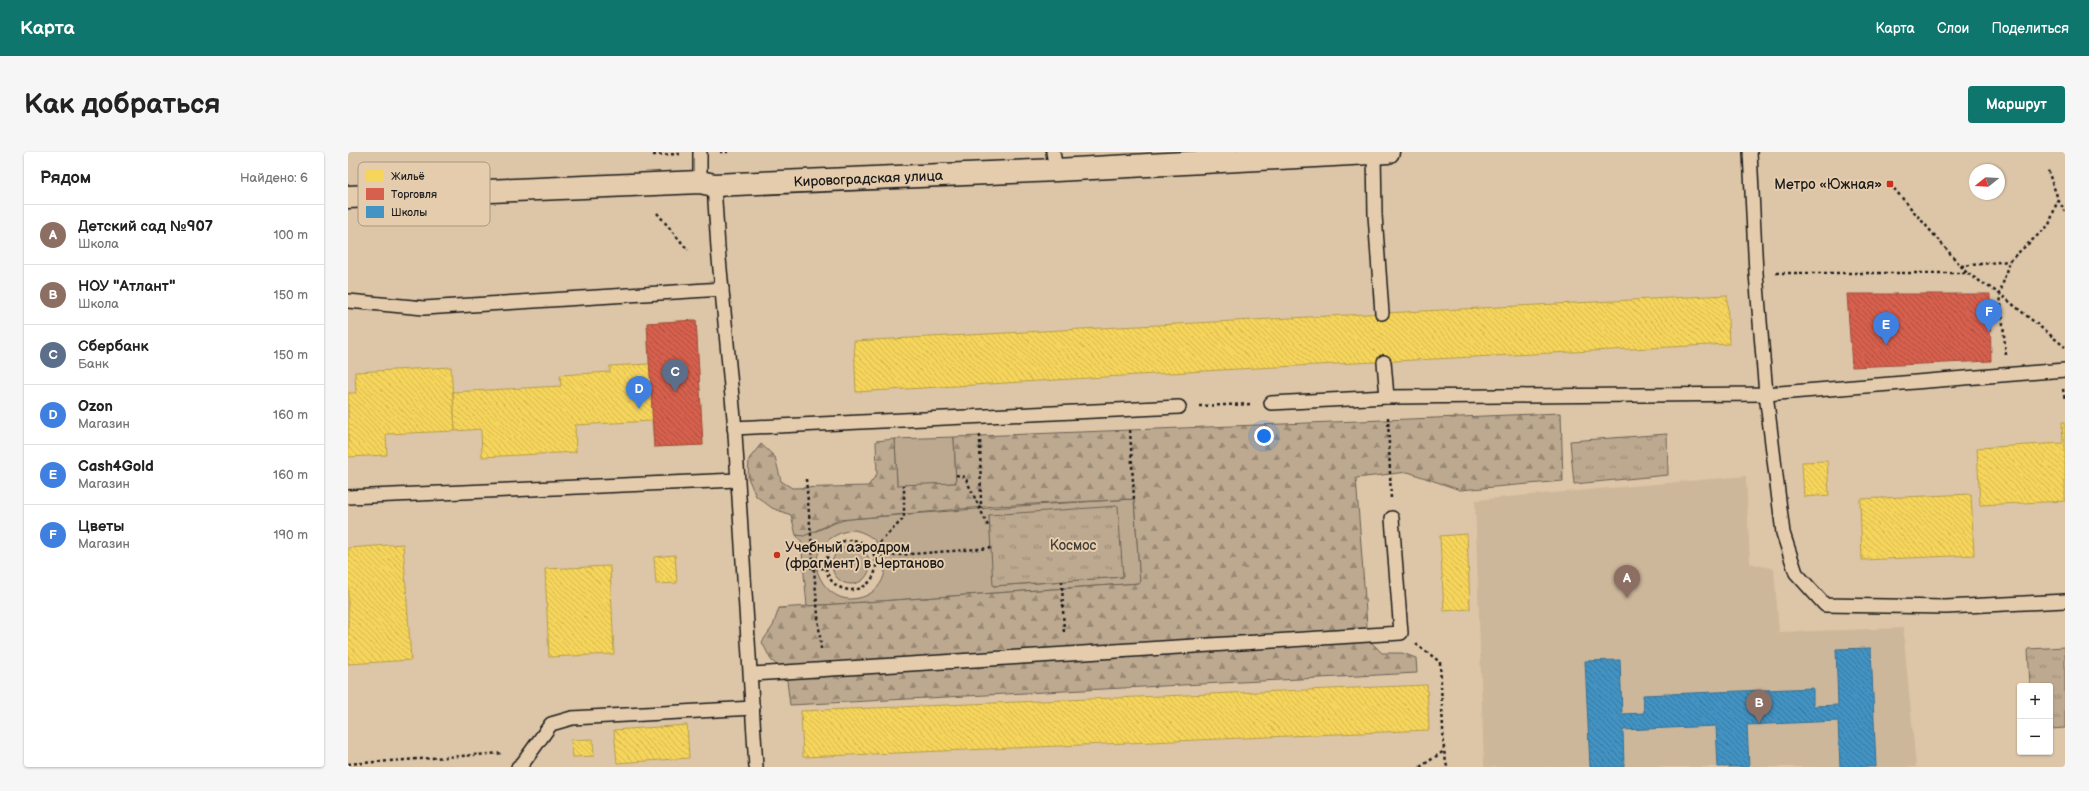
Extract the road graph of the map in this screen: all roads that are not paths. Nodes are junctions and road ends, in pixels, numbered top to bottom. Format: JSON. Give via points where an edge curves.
{"nodes":[{"id":1,"x":700,"y":152,"type":"edge"},
{"id":2,"x":1378,"y":152,"type":"edge"},
{"id":3,"x":1750,"y":152,"type":"edge"},
{"id":4,"x":1055,"y":161,"type":"edge"},
{"id":5,"x":707,"y":184,"type":"junction"},
{"id":6,"x":490,"y":192,"type":"edge"},
{"id":7,"x":348,"y":197,"type":"edge"},
{"id":8,"x":358,"y":197,"type":"edge"},
{"id":9,"x":722,"y":289,"type":"junction"},
{"id":10,"x":348,"y":301,"type":"edge"},
{"id":11,"x":1382,"y":313,"type":"dead end"},
{"id":12,"x":1384,"y":362,"type":"dead end"},
{"id":13,"x":2065,"y":370,"type":"edge"},
{"id":14,"x":1766,"y":394,"type":"junction"},
{"id":15,"x":1387,"y":397,"type":"junction"},
{"id":16,"x":1271,"y":403,"type":"road end"},
{"id":17,"x":1179,"y":407,"type":"road end"},
{"id":18,"x":734,"y":428,"type":"junction"},
{"id":19,"x":738,"y":480,"type":"junction"},
{"id":20,"x":348,"y":497,"type":"edge"},
{"id":21,"x":1392,"y":518,"type":"road end"},
{"id":22,"x":2065,"y":601,"type":"edge"},
{"id":23,"x":752,"y":674,"type":"junction"},
{"id":24,"x":753,"y":708,"type":"junction"},
{"id":25,"x":518,"y":767,"type":"edge"},
{"id":26,"x":756,"y":767,"type":"edge"}],
"edges":[{"from":1,"to":5,"type":"lane"},
{"from":2,"to":4,"type":"street","name":"Кировоградская улица"},
{"from":2,"to":11,"type":"lane","via":[[1375,214]]},
{"from":3,"to":14,"type":"lane"},
{"from":4,"to":5,"type":"street","name":"Кировоградская улица"},
{"from":5,"to":6,"type":"street","name":"Кировоградская улица"},
{"from":5,"to":9,"type":"lane"},
{"from":7,"to":8,"type":"street","name":"Кировоградская улица"},
{"from":9,"to":10,"type":"lane","via":[[424,308]]},
{"from":9,"to":18,"type":"lane"},
{"from":12,"to":15,"type":"lane"},
{"from":13,"to":14,"type":"lane"},
{"from":14,"to":15,"type":"lane"},
{"from":14,"to":22,"type":"lane","via":[[1783,534],[1796,573],[1826,605],[1946,607]]},
{"from":15,"to":16,"type":"lane"},
{"from":17,"to":18,"type":"lane"},
{"from":18,"to":19,"type":"lane"},
{"from":19,"to":20,"type":"lane"},
{"from":19,"to":23,"type":"lane"},
{"from":21,"to":23,"type":"lane","via":[[1402,633]]},
{"from":23,"to":24,"type":"lane"},
{"from":24,"to":25,"type":"lane","via":[[572,718],[551,724]]},
{"from":24,"to":26,"type":"lane"}]}
